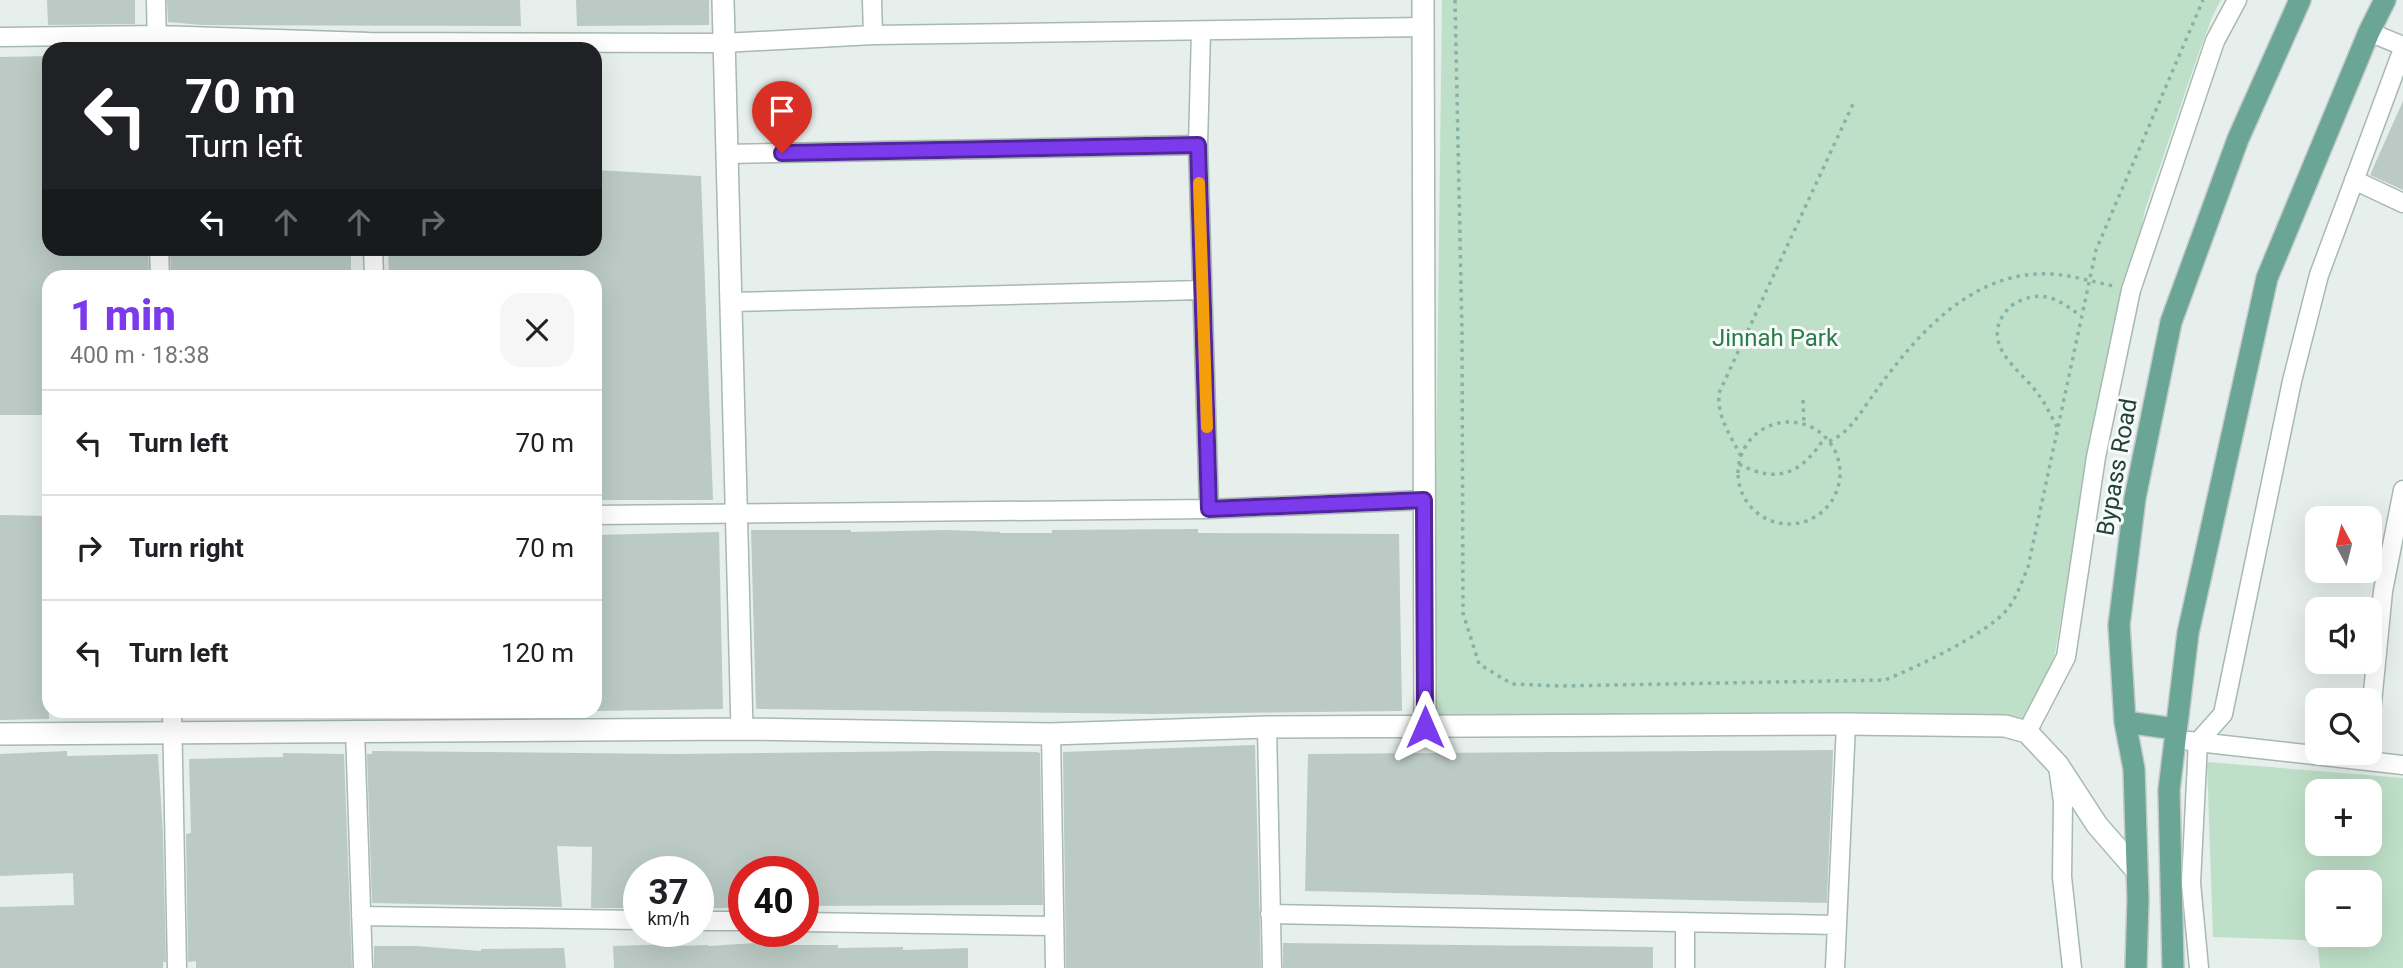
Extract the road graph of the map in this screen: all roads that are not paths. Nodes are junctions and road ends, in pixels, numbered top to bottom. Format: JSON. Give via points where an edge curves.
{"nodes":[{"id":1,"x":156,"y":0,"type":"edge"},
{"id":2,"x":723,"y":0,"type":"edge"},
{"id":3,"x":872,"y":0,"type":"edge"},
{"id":4,"x":1423,"y":0,"type":"edge"},
{"id":5,"x":2237,"y":0,"type":"edge"},
{"id":6,"x":2300,"y":0,"type":"edge"},
{"id":7,"x":2385,"y":0,"type":"edge"},
{"id":8,"x":1423,"y":27,"type":"junction"},
{"id":9,"x":1201,"y":31,"type":"junction"},
{"id":10,"x":2369,"y":32,"type":"junction"},
{"id":11,"x":873,"y":34,"type":"junction"},
{"id":12,"x":0,"y":37,"type":"edge"},
{"id":13,"x":157,"y":42,"type":"edge"},
{"id":14,"x":724,"y":43,"type":"junction"},
{"id":15,"x":602,"y":44,"type":"edge"},
{"id":16,"x":2403,"y":48,"type":"edge"},
{"id":17,"x":1198,"y":145,"type":"junction"},
{"id":18,"x":727,"y":154,"type":"junction"},
{"id":19,"x":2354,"y":180,"type":"junction"},
{"id":20,"x":2403,"y":203,"type":"edge"},
{"id":21,"x":1202,"y":290,"type":"junction"},
{"id":22,"x":731,"y":302,"type":"junction"},
{"id":23,"x":2403,"y":490,"type":"edge"},
{"id":24,"x":1424,"y":500,"type":"junction"},
{"id":25,"x":1209,"y":509,"type":"junction"},
{"id":26,"x":737,"y":513,"type":"junction"},
{"id":27,"x":602,"y":515,"type":"edge"},
{"id":28,"x":2373,"y":688,"type":"edge"},
{"id":29,"x":173,"y":721,"type":"edge"},
{"id":30,"x":2124,"y":722,"type":"junction"},
{"id":31,"x":1846,"y":724,"type":"junction"},
{"id":32,"x":1267,"y":727,"type":"junction"},
{"id":33,"x":1425,"y":727,"type":"junction"},
{"id":34,"x":742,"y":729,"type":"junction"},
{"id":35,"x":355,"y":730,"type":"junction"},
{"id":36,"x":2027,"y":732,"type":"junction"},
{"id":37,"x":0,"y":734,"type":"edge"},
{"id":38,"x":1051,"y":734,"type":"junction"},
{"id":39,"x":2176,"y":734,"type":"junction"},
{"id":40,"x":2198,"y":742,"type":"junction"},
{"id":41,"x":2305,"y":752,"type":"edge"},
{"id":42,"x":2382,"y":760,"type":"edge"},
{"id":43,"x":2058,"y":765,"type":"junction"},
{"id":44,"x":2403,"y":765,"type":"edge"},
{"id":45,"x":2137,"y":871,"type":"junction"},
{"id":46,"x":1270,"y":914,"type":"junction"},
{"id":47,"x":361,"y":916,"type":"junction"},
{"id":48,"x":623,"y":920,"type":"edge"},
{"id":49,"x":819,"y":922,"type":"edge"},
{"id":50,"x":1685,"y":923,"type":"junction"},
{"id":51,"x":1837,"y":925,"type":"junction"},
{"id":52,"x":1053,"y":926,"type":"junction"},
{"id":53,"x":177,"y":968,"type":"edge"},
{"id":54,"x":363,"y":968,"type":"edge"},
{"id":55,"x":1055,"y":968,"type":"edge"},
{"id":56,"x":1272,"y":968,"type":"edge"},
{"id":57,"x":1685,"y":968,"type":"edge"},
{"id":58,"x":1835,"y":968,"type":"edge"},
{"id":59,"x":2072,"y":968,"type":"edge"},
{"id":60,"x":2136,"y":968,"type":"edge"},
{"id":61,"x":2173,"y":968,"type":"edge"},
{"id":62,"x":2199,"y":968,"type":"edge"}],
"edges":[{"from":1,"to":13,"type":"street"},
{"from":2,"to":14,"type":"street"},
{"from":3,"to":11,"type":"street"},
{"from":4,"to":8,"type":"street"},
{"from":5,"to":36,"type":"street","via":[[2215,41],[2132,290],[2096,457],[2066,657]]},
{"from":6,"to":30,"type":"main road","name":"Bypass Road","via":[[2238,139],[2171,322],[2135,498],[2119,625]]},
{"from":7,"to":10,"type":"main road"},
{"from":8,"to":9,"type":"street"},
{"from":8,"to":24,"type":"street"},
{"from":9,"to":11,"type":"street"},
{"from":9,"to":17,"type":"street"},
{"from":10,"to":16,"type":"street"},
{"from":10,"to":39,"type":"main road","via":[[2267,278],[2188,633]]},
{"from":11,"to":14,"type":"street"},
{"from":12,"to":13,"type":"street"},
{"from":14,"to":15,"type":"street"},
{"from":14,"to":18,"type":"street"},
{"from":16,"to":19,"type":"street"},
{"from":17,"to":18,"type":"street"},
{"from":17,"to":21,"type":"street"},
{"from":18,"to":22,"type":"street"},
{"from":19,"to":20,"type":"street"},
{"from":19,"to":40,"type":"street","via":[[2319,275],[2291,381],[2223,714]]},
{"from":21,"to":22,"type":"street"},
{"from":21,"to":25,"type":"street"},
{"from":22,"to":26,"type":"street"},
{"from":23,"to":28,"type":"street","via":[[2383,591]]},
{"from":24,"to":25,"type":"street"},
{"from":24,"to":33,"type":"street"},
{"from":25,"to":26,"type":"street"},
{"from":26,"to":27,"type":"street"},
{"from":26,"to":34,"type":"street"},
{"from":29,"to":35,"type":"street"},
{"from":29,"to":37,"type":"street"},
{"from":29,"to":53,"type":"street"},
{"from":30,"to":39,"type":"main road"},
{"from":30,"to":45,"type":"main road","name":"Bypass Road","via":[[2134,769]]},
{"from":31,"to":33,"type":"street"},
{"from":31,"to":36,"type":"street","via":[[2005,726]]},
{"from":31,"to":51,"type":"street"},
{"from":32,"to":33,"type":"street"},
{"from":32,"to":38,"type":"street"},
{"from":32,"to":46,"type":"street"},
{"from":34,"to":35,"type":"street"},
{"from":34,"to":38,"type":"street"},
{"from":35,"to":47,"type":"street"},
{"from":36,"to":43,"type":"street"},
{"from":38,"to":52,"type":"street"},
{"from":39,"to":40,"type":"street"},
{"from":39,"to":61,"type":"main road","via":[[2169,790]]},
{"from":40,"to":41,"type":"street"},
{"from":40,"to":62,"type":"street","via":[[2191,883]]},
{"from":42,"to":44,"type":"street"},
{"from":43,"to":45,"type":"street","via":[[2097,825]]},
{"from":43,"to":59,"type":"street","via":[[2063,802],[2062,877]]},
{"from":45,"to":60,"type":"main road","name":"Bypass Road"},
{"from":46,"to":50,"type":"street"},
{"from":46,"to":56,"type":"street"},
{"from":47,"to":48,"type":"street"},
{"from":47,"to":54,"type":"street"},
{"from":49,"to":52,"type":"street"},
{"from":50,"to":51,"type":"street"},
{"from":50,"to":57,"type":"street"},
{"from":51,"to":58,"type":"street"},
{"from":52,"to":55,"type":"street"}]}
